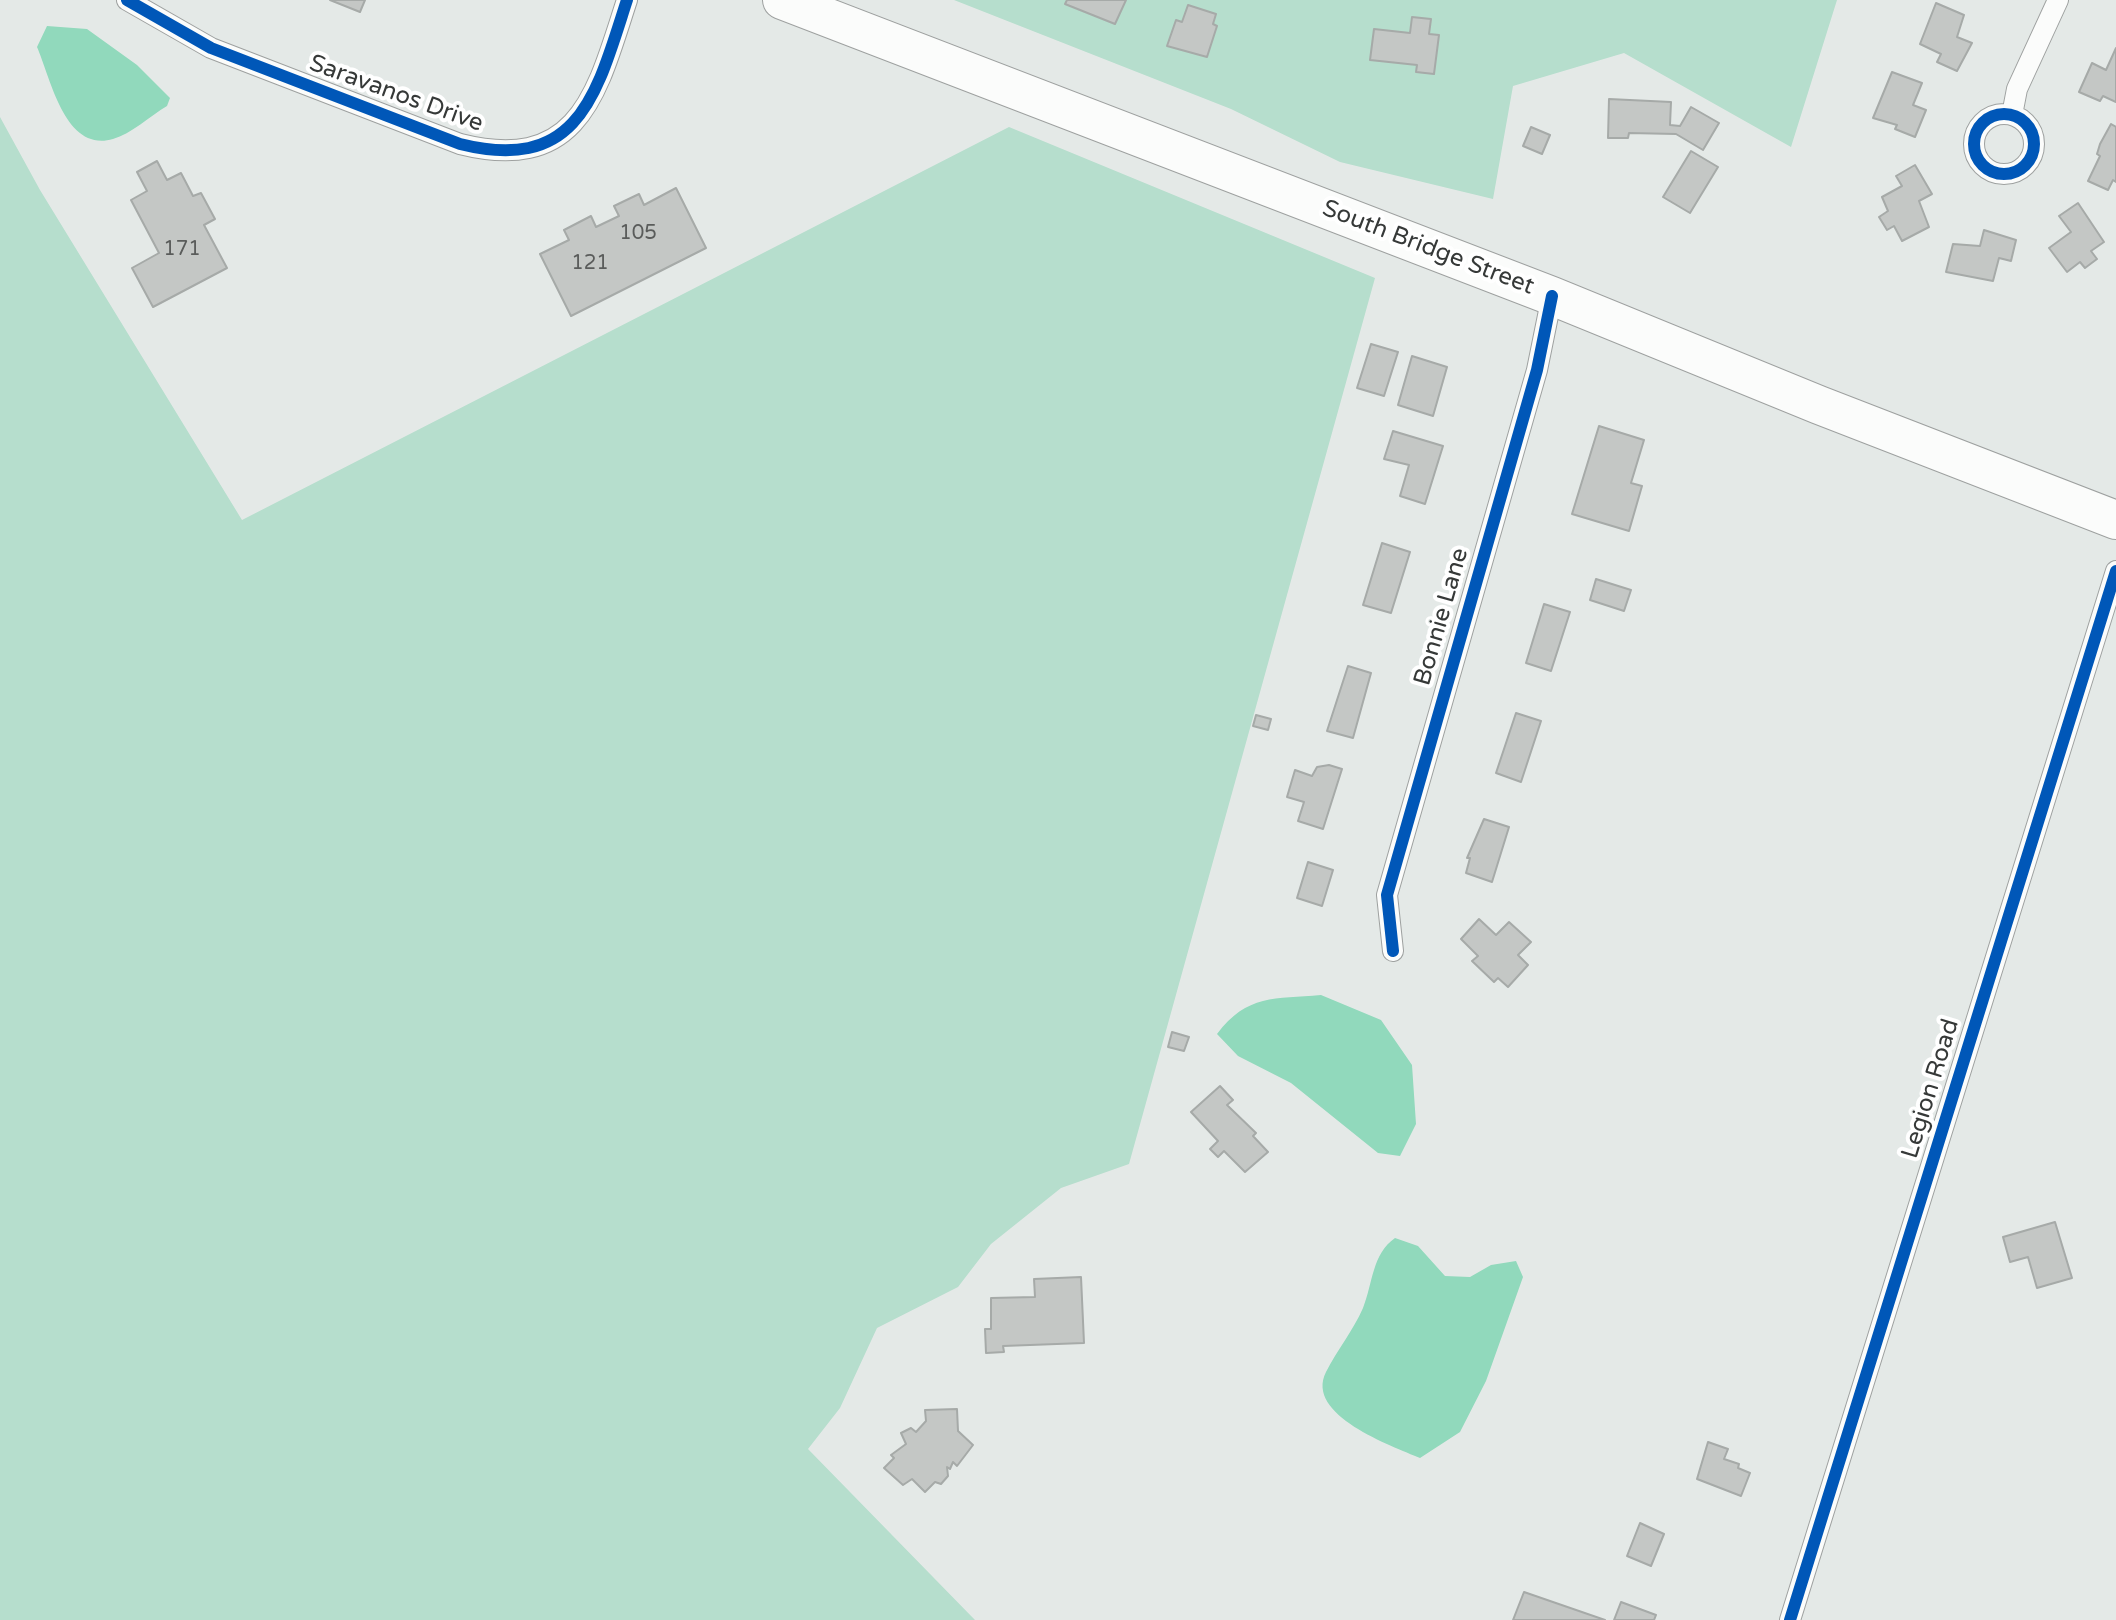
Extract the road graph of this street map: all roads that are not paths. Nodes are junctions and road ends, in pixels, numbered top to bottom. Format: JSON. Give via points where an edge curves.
{"nodes":[{"id":1,"x":127,"y":0,"type":"edge"},
{"id":2,"x":627,"y":0,"type":"edge"},
{"id":3,"x":782,"y":0,"type":"edge"},
{"id":4,"x":2058,"y":0,"type":"edge"},
{"id":5,"x":2012,"y":115,"type":"dead end"},
{"id":6,"x":1552,"y":296,"type":"junction"},
{"id":7,"x":2116,"y":520,"type":"edge"},
{"id":8,"x":2116,"y":571,"type":"edge"},
{"id":9,"x":1393,"y":951,"type":"dead end"},
{"id":10,"x":1790,"y":1620,"type":"edge"}],
"edges":[{"from":1,"to":2,"type":"street","name":"Saravanos Drive","via":[[211,48],[460,144],[501,152],[520,152],[556,137],[583,110],[599,85]]},
{"from":3,"to":6,"type":"highway","name":"South Bridge Street"},
{"from":4,"to":5,"type":"street","via":[[2017,89]]},
{"from":6,"to":7,"type":"highway","name":"South Bridge Street"},
{"from":6,"to":9,"type":"street","name":"Bonnie Lane","via":[[1537,370],[1387,895]]},
{"from":8,"to":10,"type":"street","name":"Legion Road"}]}
